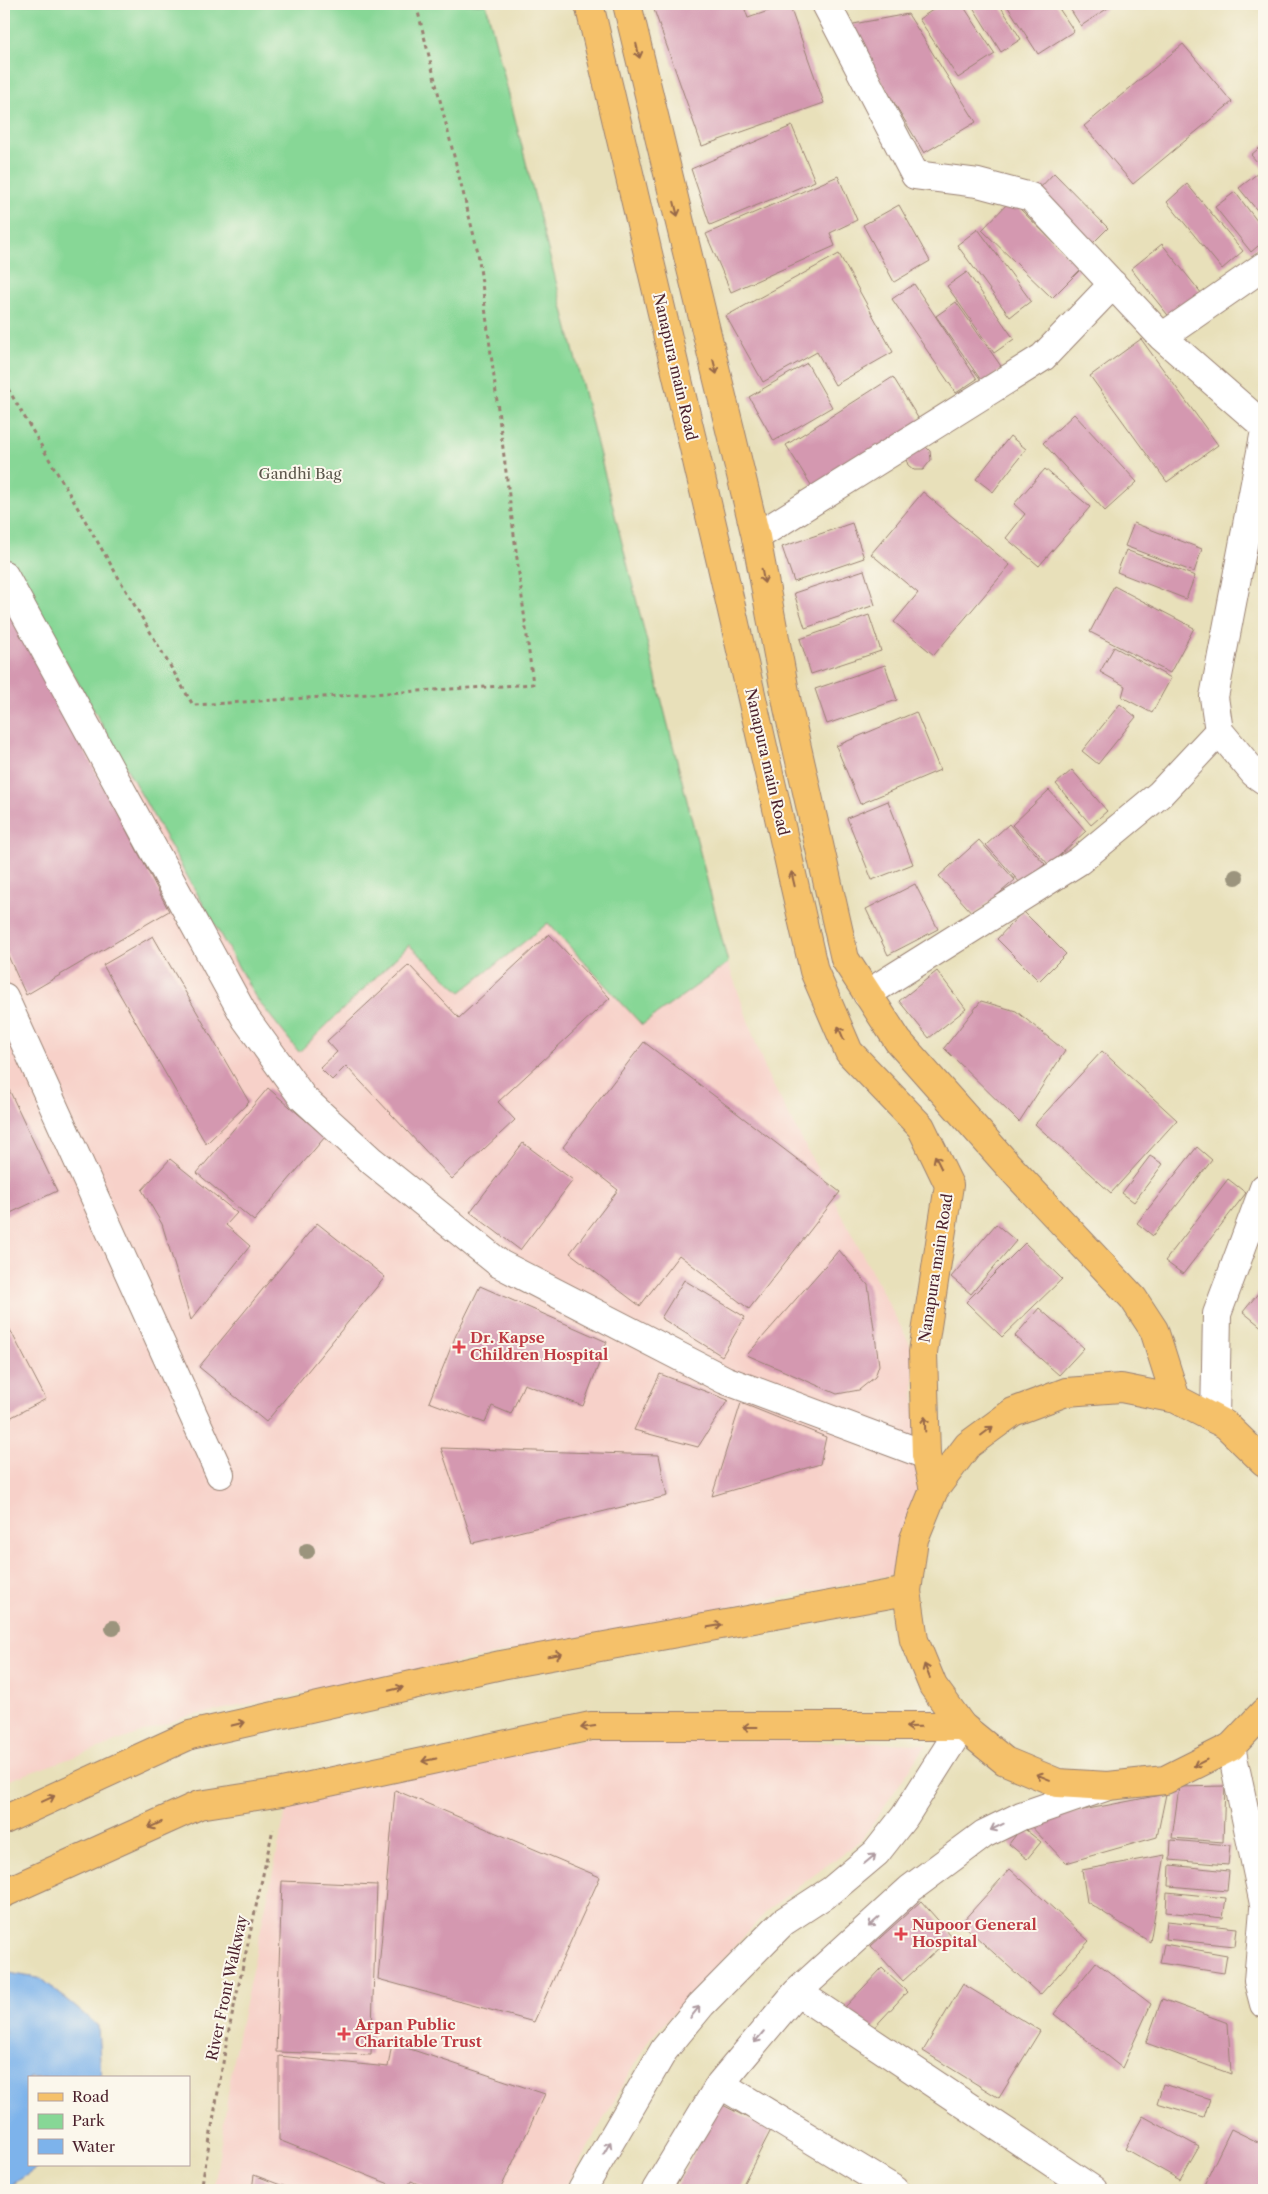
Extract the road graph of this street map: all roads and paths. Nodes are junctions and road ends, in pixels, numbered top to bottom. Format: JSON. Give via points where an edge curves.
{"nodes":[{"id":1,"x":416,"y":4,"type":"edge"},
{"id":2,"x":589,"y":4,"type":"edge"},
{"id":3,"x":627,"y":4,"type":"edge"},
{"id":4,"x":826,"y":4,"type":"edge"},
{"id":5,"x":1264,"y":266,"type":"edge"},
{"id":6,"x":1113,"y":284,"type":"junction"},
{"id":7,"x":1162,"y":337,"type":"junction"},
{"id":8,"x":4,"y":382,"type":"edge"},
{"id":9,"x":1264,"y":426,"type":"edge"},
{"id":10,"x":1264,"y":436,"type":"edge"},
{"id":11,"x":756,"y":538,"type":"junction"},
{"id":12,"x":4,"y":575,"type":"edge"},
{"id":13,"x":1219,"y":731,"type":"junction"},
{"id":14,"x":1264,"y":780,"type":"edge"},
{"id":15,"x":867,"y":994,"type":"junction"},
{"id":16,"x":4,"y":997,"type":"edge"},
{"id":17,"x":1264,"y":1188,"type":"edge"},
{"id":18,"x":1176,"y":1399,"type":"junction"},
{"id":19,"x":1215,"y":1419,"type":"junction"},
{"id":20,"x":926,"y":1455,"type":"junction"},
{"id":21,"x":1264,"y":1462,"type":"edge"},
{"id":22,"x":220,"y":1474,"type":"dead end"},
{"id":23,"x":934,"y":1490,"type":"junction"},
{"id":24,"x":907,"y":1591,"type":"junction"},
{"id":25,"x":1264,"y":1712,"type":"edge"},
{"id":26,"x":962,"y":1726,"type":"junction"},
{"id":27,"x":1231,"y":1747,"type":"junction"},
{"id":28,"x":1108,"y":1786,"type":"junction"},
{"id":29,"x":282,"y":1792,"type":"junction"},
{"id":30,"x":4,"y":1820,"type":"edge"},
{"id":31,"x":4,"y":1893,"type":"edge"},
{"id":32,"x":1264,"y":1904,"type":"edge"},
{"id":33,"x":1264,"y":1909,"type":"edge"},
{"id":34,"x":1262,"y":1989,"type":"edge"},
{"id":35,"x":797,"y":1992,"type":"junction"},
{"id":36,"x":720,"y":2084,"type":"junction"},
{"id":37,"x":201,"y":2190,"type":"edge"},
{"id":38,"x":582,"y":2190,"type":"edge"},
{"id":39,"x":656,"y":2190,"type":"edge"},
{"id":40,"x":895,"y":2190,"type":"edge"},
{"id":41,"x":1093,"y":2190,"type":"edge"}],
"edges":[{"from":1,"to":8,"type":"path","via":[[478,252],[532,684],[193,705]]},
{"from":20,"to":2,"type":"main road","name":"Nanapura main Road","one_way":true,"via":[[923,1352],[949,1185],[921,1127],[850,1052],[814,971]]},
{"from":3,"to":11,"type":"main road","one_way":true},
{"from":4,"to":6,"type":"street","via":[[915,175],[978,183],[1032,197]]},
{"from":5,"to":7,"type":"street"},
{"from":6,"to":7,"type":"street"},
{"from":6,"to":11,"type":"street","via":[[1042,357]]},
{"from":7,"to":9,"type":"street"},
{"from":10,"to":13,"type":"street","via":[[1214,697]]},
{"from":11,"to":15,"type":"main road","one_way":true,"via":[[788,708],[846,959]]},
{"from":12,"to":20,"type":"street","via":[[246,1019],[303,1098],[372,1161],[500,1264],[725,1380]]},
{"from":13,"to":14,"type":"street","via":[[1254,773]]},
{"from":13,"to":15,"type":"street","via":[[1160,794],[1079,860]]},
{"from":15,"to":18,"type":"main road","via":[[898,1041],[1007,1164],[1133,1298],[1154,1330]]},
{"from":16,"to":22,"type":"street"},
{"from":17,"to":19,"type":"street","via":[[1216,1314]]},
{"from":18,"to":19,"type":"main road"},
{"from":23,"to":18,"type":"main road","one_way":true,"via":[[968,1445],[1013,1412],[1066,1392],[1121,1388]]},
{"from":19,"to":21,"type":"main road","via":[[1226,1425]]},
{"from":20,"to":23,"type":"main road","name":"Nanapura main Road"},
{"from":23,"to":24,"type":"main road","via":[[914,1539]]},
{"from":26,"to":24,"type":"main road","one_way":true,"via":[[933,1686],[914,1640]]},
{"from":30,"to":24,"type":"main road","one_way":true,"via":[[190,1735],[501,1665]]},
{"from":25,"to":27,"type":"main road"},
{"from":28,"to":26,"type":"main road","one_way":true,"via":[[1058,1783],[1005,1761]]},
{"from":26,"to":29,"type":"main road","one_way":true,"via":[[591,1726]]},
{"from":38,"to":26,"type":"street","one_way":true,"via":[[664,2050],[701,2005],[783,1922],[832,1890],[876,1854],[905,1816]]},
{"from":27,"to":28,"type":"main road","one_way":true,"via":[[1165,1780]]},
{"from":27,"to":32,"type":"street"},
{"from":28,"to":35,"type":"street","one_way":true,"via":[[1021,1816],[984,1834],[910,1889]]},
{"from":29,"to":31,"type":"main road","one_way":true,"via":[[199,1805]]},
{"from":29,"to":37,"type":"path","name":"River Front Walkway","via":[[228,2034]]},
{"from":33,"to":34,"type":"street"},
{"from":35,"to":36,"type":"street","one_way":true},
{"from":35,"to":41,"type":"street"},
{"from":36,"to":39,"type":"street"},
{"from":36,"to":40,"type":"street"}]}
